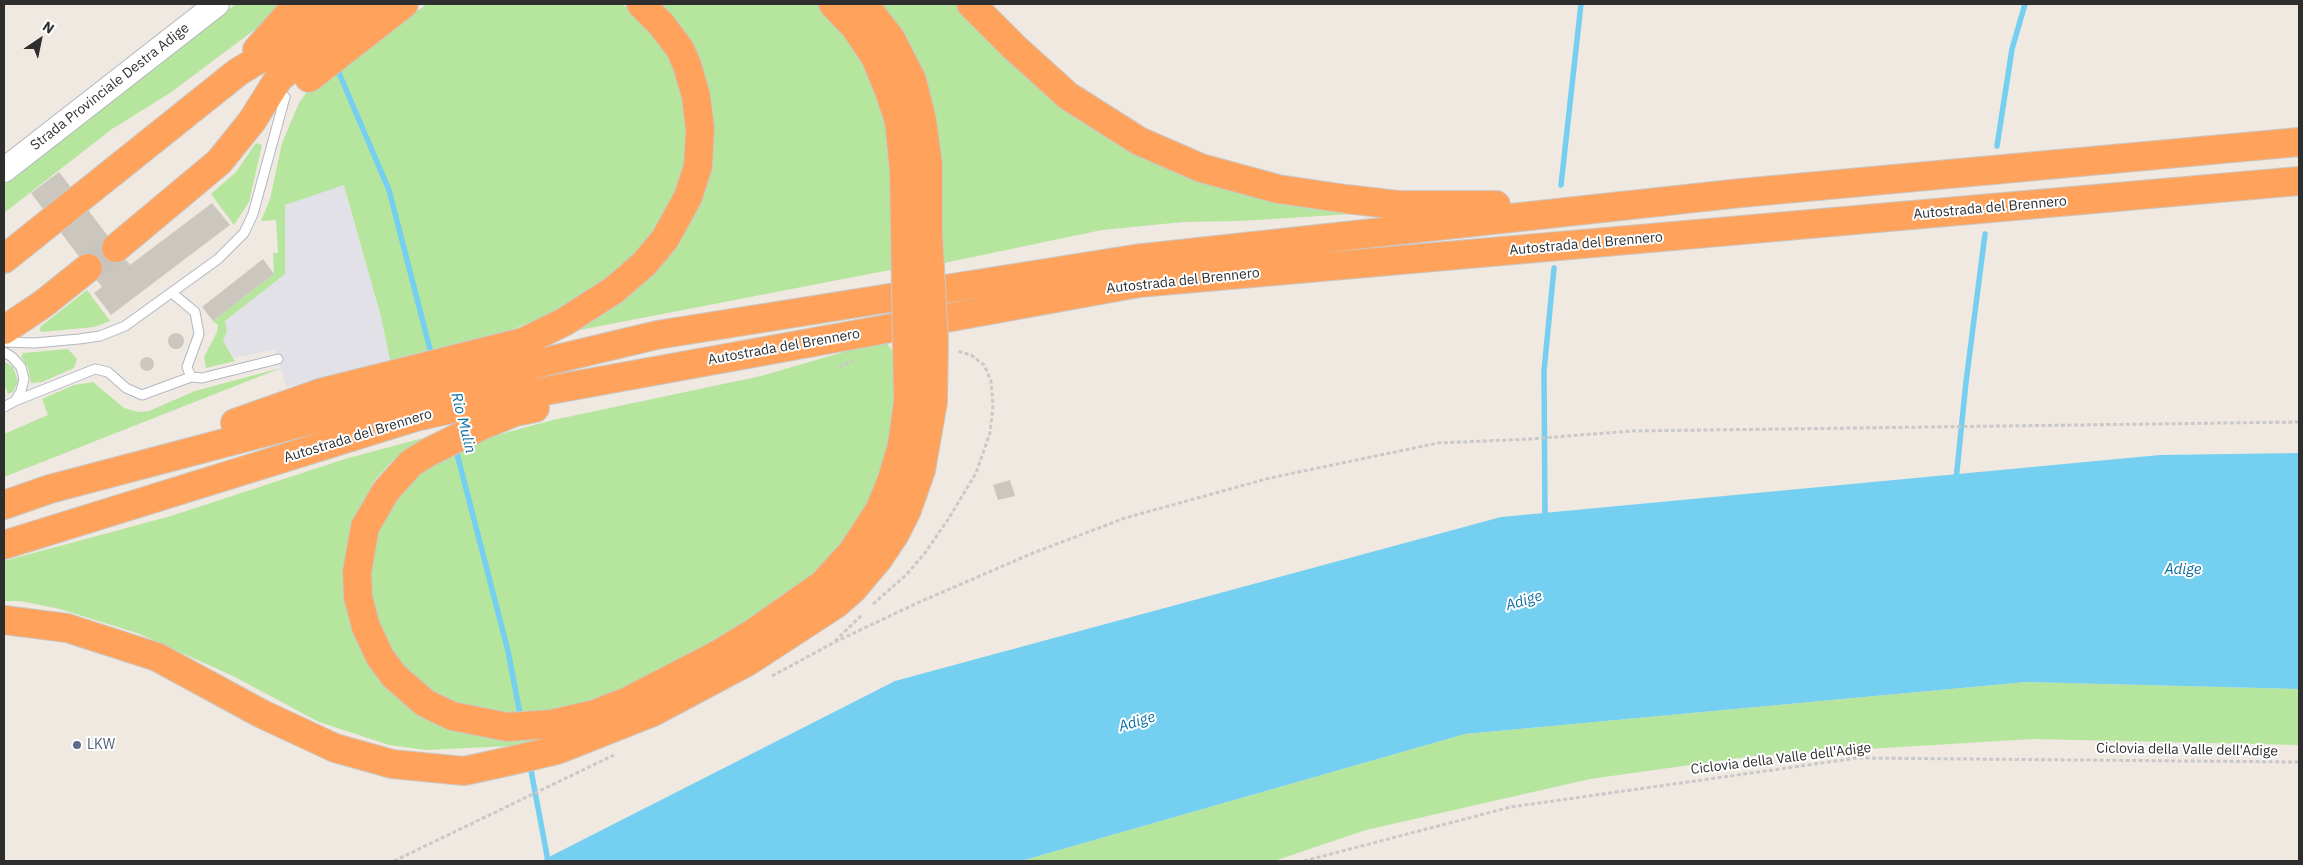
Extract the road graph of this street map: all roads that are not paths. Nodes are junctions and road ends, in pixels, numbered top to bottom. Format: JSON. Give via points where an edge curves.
{"nodes":[{"id":1,"x":217,"y":4,"type":"edge"},
{"id":2,"x":303,"y":4,"type":"edge"},
{"id":3,"x":404,"y":4,"type":"edge"},
{"id":4,"x":641,"y":4,"type":"edge"},
{"id":5,"x":833,"y":4,"type":"edge"},
{"id":6,"x":864,"y":4,"type":"edge"},
{"id":7,"x":971,"y":4,"type":"edge"},
{"id":8,"x":357,"y":14,"type":"edge"},
{"id":9,"x":238,"y":72,"type":"junction"},
{"id":10,"x":285,"y":97,"type":"junction"},
{"id":11,"x":252,"y":121,"type":"junction"},
{"id":12,"x":2299,"y":142,"type":"edge"},
{"id":13,"x":4,"y":170,"type":"edge"},
{"id":14,"x":2299,"y":181,"type":"edge"},
{"id":15,"x":1612,"y":208,"type":"junction"},
{"id":16,"x":917,"y":233,"type":"junction"},
{"id":17,"x":116,"y":248,"type":"tunnel mouth"},
{"id":18,"x":4,"y":259,"type":"edge"},
{"id":19,"x":88,"y":268,"type":"tunnel mouth"},
{"id":20,"x":172,"y":293,"type":"junction"},
{"id":21,"x":4,"y":330,"type":"edge"},
{"id":22,"x":4,"y":342,"type":"edge"},
{"id":23,"x":4,"y":352,"type":"edge"},
{"id":24,"x":278,"y":359,"type":"dead end"},
{"id":25,"x":191,"y":377,"type":"junction"},
{"id":26,"x":470,"y":392,"type":"junction"},
{"id":27,"x":410,"y":394,"type":"junction"},
{"id":28,"x":15,"y":401,"type":"junction"},
{"id":29,"x":4,"y":407,"type":"edge"},
{"id":30,"x":4,"y":505,"type":"edge"},
{"id":31,"x":4,"y":545,"type":"edge"},
{"id":32,"x":4,"y":620,"type":"edge"},
{"id":33,"x":554,"y":737,"type":"junction"}],
"edges":[{"from":1,"to":13,"type":"main road","name":"Strada Provinciale Destra Adige"},
{"from":2,"to":9,"type":"highway","via":[[288,15]]},
{"from":3,"to":8,"type":"highway"},
{"from":4,"to":26,"type":"highway","via":[[680,49],[696,96],[700,130],[698,166],[688,197],[665,239],[644,264],[614,290],[564,322],[523,342]]},
{"from":5,"to":16,"type":"highway","via":[[855,27],[875,57],[889,91],[900,129],[904,172]]},
{"from":6,"to":16,"type":"highway","via":[[891,39],[912,80],[922,120],[928,164]]},
{"from":7,"to":15,"type":"highway","via":[[1068,96],[1139,141],[1200,168],[1278,189],[1398,205]]},
{"from":8,"to":9,"type":"highway","via":[[299,35]]},
{"from":8,"to":10,"type":"highway"},
{"from":8,"to":11,"type":"highway","via":[[279,78]]},
{"from":9,"to":18,"type":"highway"},
{"from":10,"to":11,"type":"highway"},
{"from":10,"to":20,"type":"lane","via":[[260,191],[244,233],[218,259]]},
{"from":11,"to":17,"type":"highway","via":[[219,162]]},
{"from":12,"to":15,"type":"highway","name":"Autostrada del Brennero","via":[[1751,192]]},
{"from":14,"to":26,"type":"highway","name":"Autostrada del Brennero","via":[[1139,283],[725,358]]},
{"from":15,"to":26,"type":"highway","name":"Autostrada del Brennero","via":[[1134,259],[657,335]]},
{"from":16,"to":33,"type":"highway","bridge":true,"via":[[934,341],[921,402],[921,470],[907,510],[879,558],[836,604],[783,640],[706,685],[653,712]]},
{"from":19,"to":21,"type":"highway"},
{"from":20,"to":22,"type":"lane","via":[[125,326],[100,336],[34,343]]},
{"from":20,"to":25,"type":"lane","via":[[195,312],[199,334],[187,367]]},
{"from":23,"to":28,"type":"lane","via":[[21,368],[24,379]]},
{"from":24,"to":25,"type":"lane","via":[[202,378]]},
{"from":25,"to":28,"type":"lane","via":[[142,395],[126,388],[108,372],[95,369]]},
{"from":26,"to":27,"type":"highway","name":"Autostrada del Brennero"},
{"from":26,"to":27,"type":"highway"},
{"from":26,"to":33,"type":"highway","via":[[429,452],[411,463],[376,505],[365,527],[357,572],[358,597],[366,628],[380,657],[394,676],[425,703],[452,716]]},
{"from":27,"to":30,"type":"highway","name":"Autostrada del Brennero","via":[[50,489]]},
{"from":27,"to":31,"type":"highway","name":"Autostrada del Brennero"},
{"from":28,"to":29,"type":"lane"},
{"from":32,"to":33,"type":"highway","via":[[67,628],[157,657],[335,748],[392,764],[464,770],[510,761]]}]}
